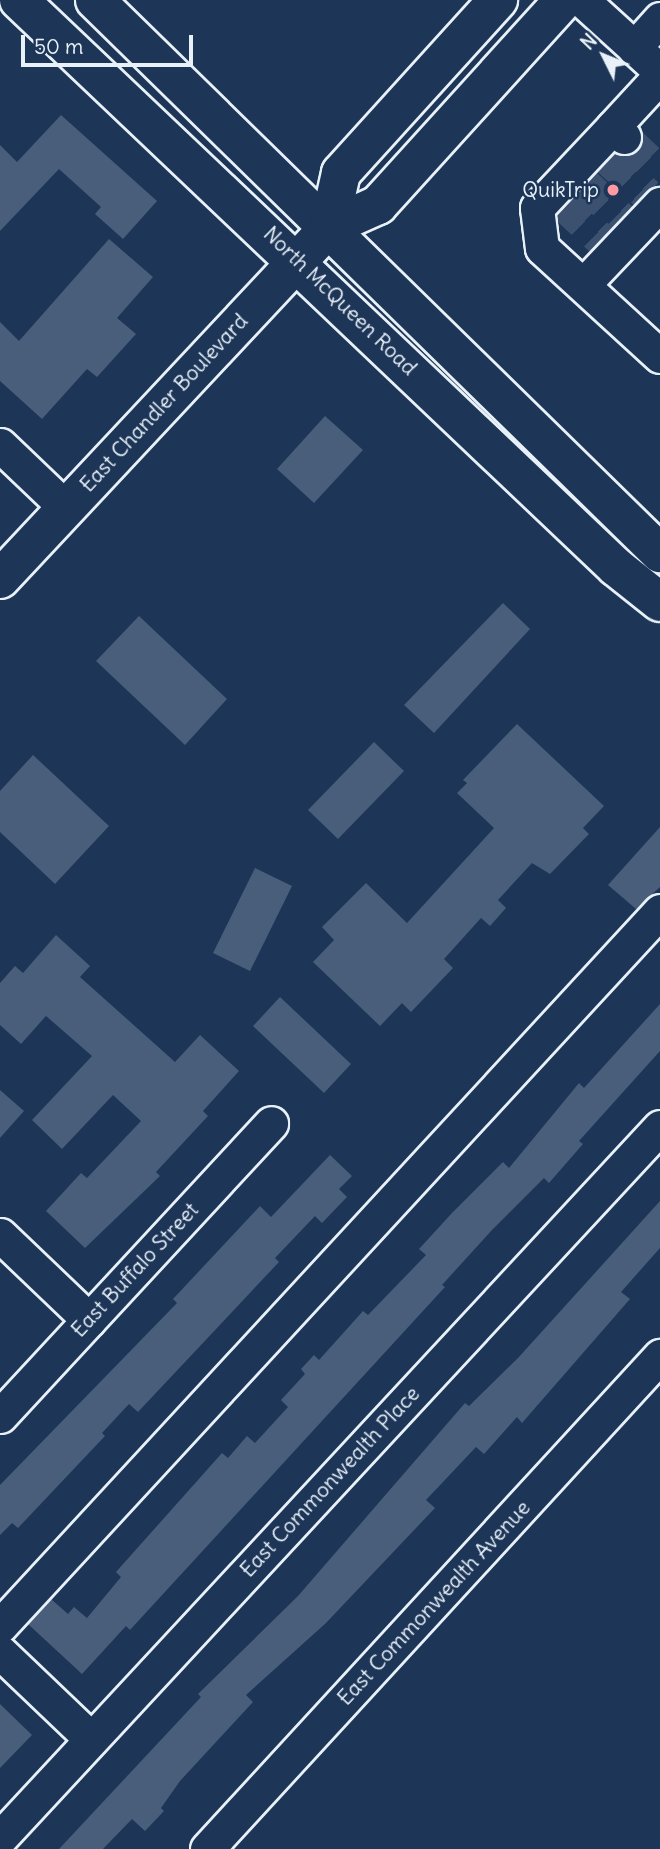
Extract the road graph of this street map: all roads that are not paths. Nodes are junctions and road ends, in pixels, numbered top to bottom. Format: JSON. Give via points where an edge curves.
{"nodes":[{"id":1,"x":19,"y":0,"type":"edge"},
{"id":2,"x":95,"y":0,"type":"edge"},
{"id":3,"x":498,"y":0,"type":"edge"},
{"id":4,"x":564,"y":0,"type":"edge"},
{"id":5,"x":582,"y":0,"type":"edge"},
{"id":6,"x":660,"y":19,"type":"edge"},
{"id":7,"x":634,"y":48,"type":"junction"},
{"id":8,"x":660,"y":74,"type":"edge"},
{"id":9,"x":655,"y":201,"type":"edge"},
{"id":10,"x":328,"y":227,"type":"junction"},
{"id":11,"x":297,"y":261,"type":"junction"},
{"id":12,"x":583,"y":285,"type":"junction"},
{"id":13,"x":660,"y":356,"type":"edge"},
{"id":14,"x":0,"y":444,"type":"edge"},
{"id":15,"x":66,"y":508,"type":"junction"},
{"id":16,"x":660,"y":553,"type":"edge"},
{"id":17,"x":0,"y":579,"type":"edge"},
{"id":18,"x":660,"y":602,"type":"edge"},
{"id":19,"x":660,"y":911,"type":"edge"},
{"id":20,"x":271,"y":1123,"type":"dead end"},
{"id":21,"x":660,"y":1127,"type":"edge"},
{"id":22,"x":0,"y":1235,"type":"edge"},
{"id":23,"x":89,"y":1320,"type":"junction"},
{"id":24,"x":660,"y":1356,"type":"edge"},
{"id":25,"x":0,"y":1416,"type":"edge"},
{"id":26,"x":0,"y":1626,"type":"edge"},
{"id":27,"x":0,"y":1651,"type":"edge"},
{"id":28,"x":91,"y":1739,"type":"junction"},
{"id":29,"x":0,"y":1838,"type":"edge"},
{"id":30,"x":207,"y":1849,"type":"edge"}],
"edges":[{"from":1,"to":11,"type":"main road","name":"North McQueen Road"},
{"from":2,"to":10,"type":"main road","name":"North McQueen Road"},
{"from":3,"to":10,"type":"main road","name":"East Chandler Boulevard","via":[[341,173]]},
{"from":4,"to":10,"type":"main road","name":"East Chandler Boulevard","via":[[378,205]]},
{"from":5,"to":7,"type":"street"},
{"from":6,"to":7,"type":"street"},
{"from":7,"to":8,"type":"street"},
{"from":8,"to":12,"type":"street","via":[[609,142],[537,208],[542,248]]},
{"from":9,"to":12,"type":"street","via":[[619,236]]},
{"from":10,"to":11,"type":"main road","name":"East Chandler Boulevard"},
{"from":10,"to":16,"type":"main road","name":"North McQueen Road"},
{"from":11,"to":15,"type":"main road","name":"East Chandler Boulevard"},
{"from":11,"to":18,"type":"main road","name":"North McQueen Road","via":[[615,567]]},
{"from":12,"to":13,"type":"street"},
{"from":14,"to":15,"type":"street"},
{"from":15,"to":17,"type":"main road","name":"East Chandler Boulevard"},
{"from":19,"to":26,"type":"street"},
{"from":20,"to":23,"type":"street","name":"East Buffalo Street"},
{"from":21,"to":28,"type":"street","name":"East Commonwealth Place"},
{"from":22,"to":23,"type":"street"},
{"from":23,"to":25,"type":"street","name":"East Buffalo Street"},
{"from":24,"to":30,"type":"street","name":"East Commonwealth Avenue"},
{"from":27,"to":28,"type":"street"},
{"from":28,"to":29,"type":"street","name":"East Commonwealth Place"}]}
